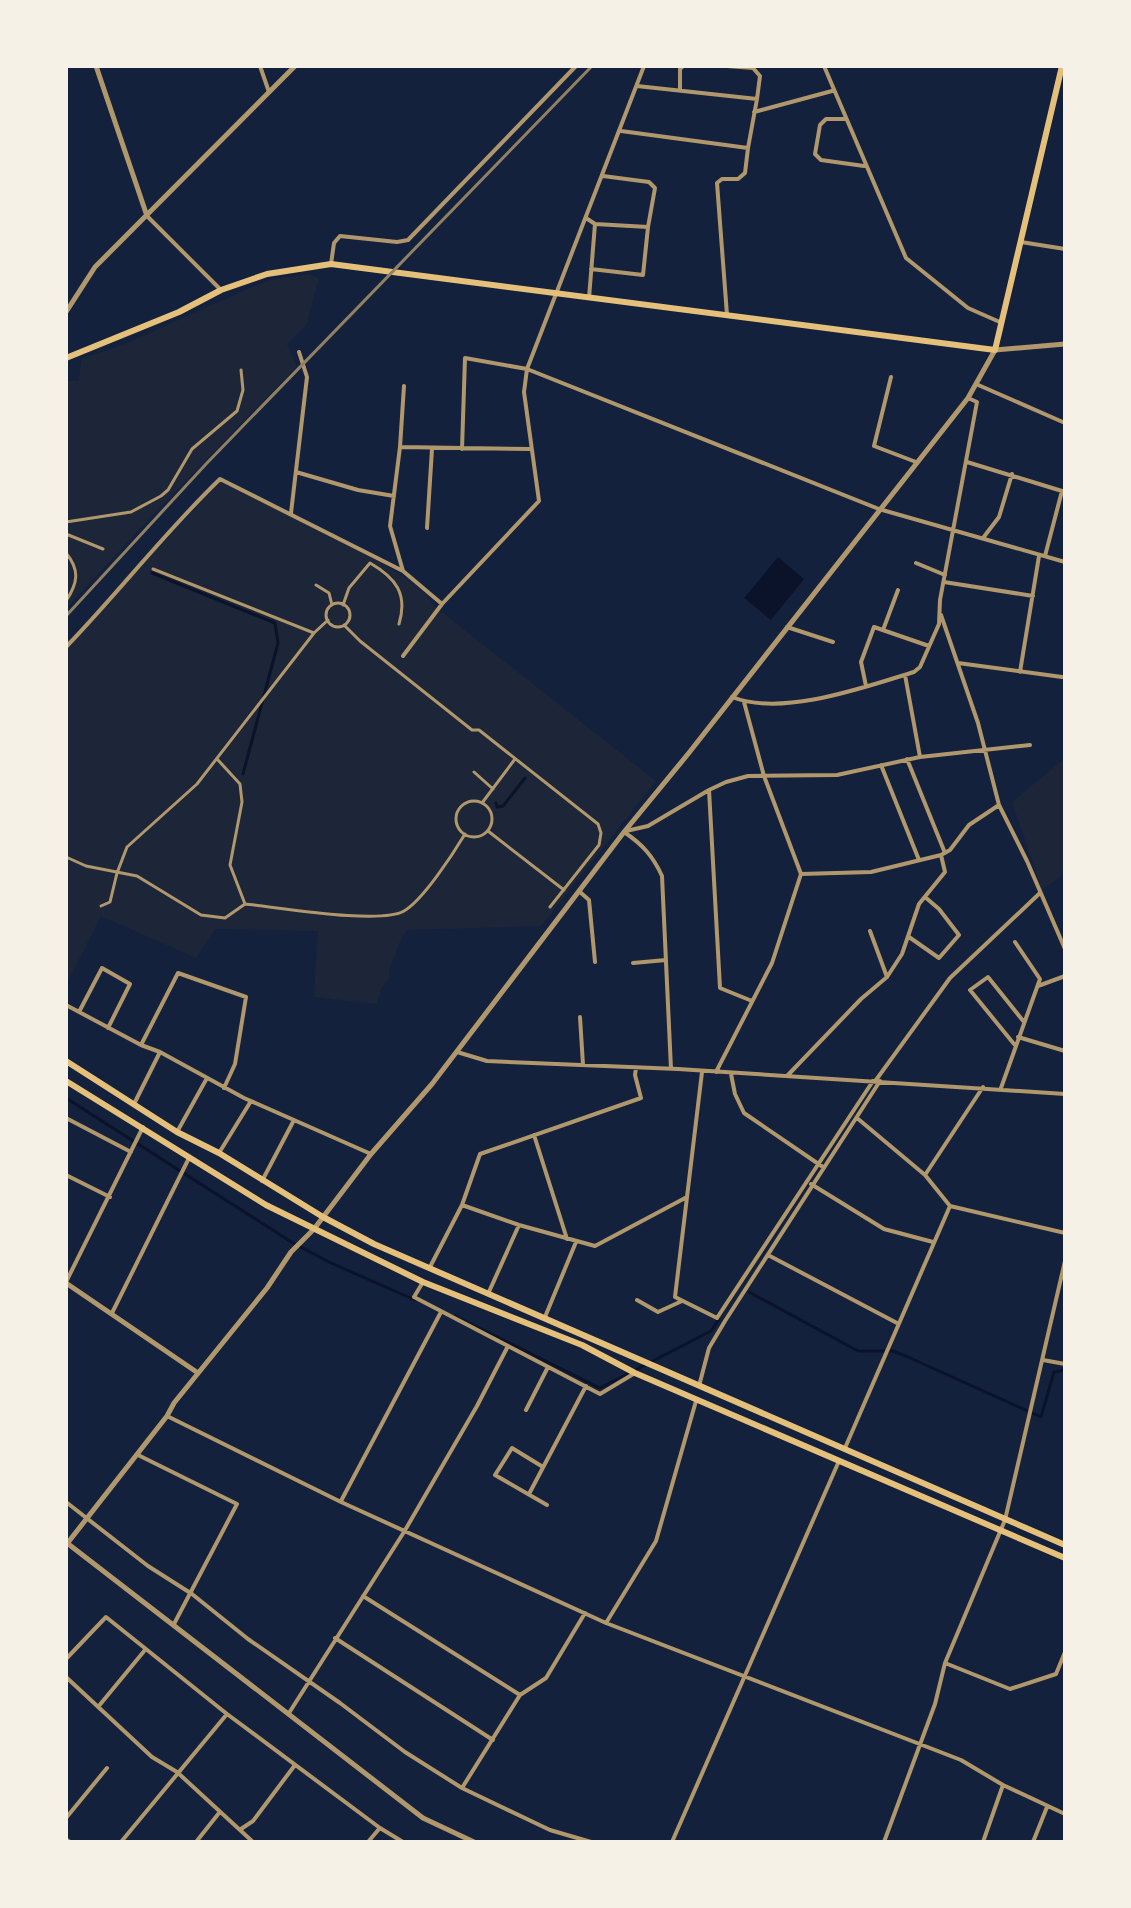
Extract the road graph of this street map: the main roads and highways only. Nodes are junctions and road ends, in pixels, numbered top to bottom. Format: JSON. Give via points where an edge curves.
{"nodes":[{"id":1,"x":1062,"y":66,"type":"edge"},
{"id":2,"x":66,"y":358,"type":"edge"},
{"id":3,"x":66,"y":1061,"type":"edge"},
{"id":4,"x":66,"y":1081,"type":"edge"},
{"id":5,"x":1065,"y":1545,"type":"edge"},
{"id":6,"x":1065,"y":1558,"type":"edge"}],
"edges":[{"from":1,"to":2,"type":"main road","via":[[995,350],[331,264],[267,274],[221,290]]},
{"from":3,"to":5,"type":"main road","via":[[177,1132],[374,1244]]},
{"from":4,"to":6,"type":"main road","via":[[266,1205],[423,1282],[582,1345],[635,1373]]}]}
